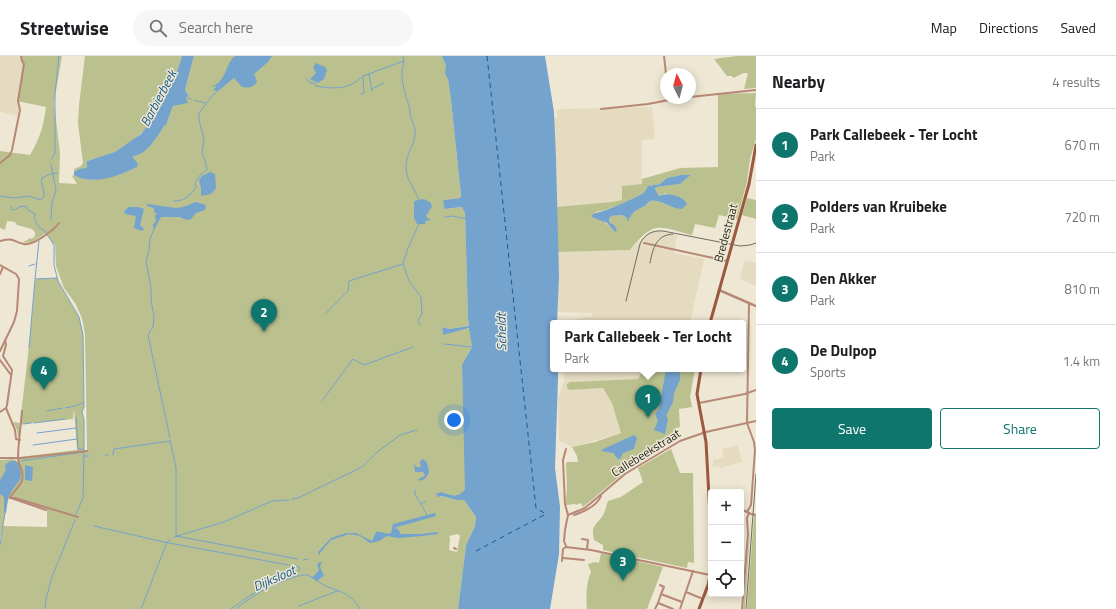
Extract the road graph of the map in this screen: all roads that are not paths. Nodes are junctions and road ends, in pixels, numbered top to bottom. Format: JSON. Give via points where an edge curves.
{"nodes":[{"id":1,"x":22,"y":56,"type":"edge"},
{"id":2,"x":664,"y":56,"type":"edge"},
{"id":3,"x":665,"y":68,"type":"edge"},
{"id":4,"x":756,"y":90,"type":"edge"},
{"id":5,"x":696,"y":96,"type":"edge"},
{"id":6,"x":660,"y":101,"type":"edge"},
{"id":7,"x":602,"y":109,"type":"dead end"},
{"id":8,"x":756,"y":145,"type":"edge"},
{"id":9,"x":756,"y":153,"type":"edge"},
{"id":10,"x":0,"y":164,"type":"edge"},
{"id":11,"x":749,"y":181,"type":"junction"},
{"id":12,"x":59,"y":223,"type":"dead end"},
{"id":13,"x":0,"y":241,"type":"edge"},
{"id":14,"x":644,"y":243,"type":"dead end"},
{"id":15,"x":728,"y":261,"type":"junction"},
{"id":16,"x":0,"y":266,"type":"edge"},
{"id":17,"x":3,"y":267,"type":"junction"},
{"id":18,"x":0,"y":274,"type":"edge"},
{"id":19,"x":719,"y":290,"type":"junction"},
{"id":20,"x":749,"y":303,"type":"junction"},
{"id":21,"x":756,"y":306,"type":"edge"},
{"id":22,"x":711,"y":320,"type":"edge"},
{"id":23,"x":5,"y":340,"type":"junction"},
{"id":24,"x":0,"y":350,"type":"edge"},
{"id":25,"x":0,"y":360,"type":"edge"},
{"id":26,"x":701,"y":372,"type":"edge"},
{"id":27,"x":10,"y":375,"type":"junction"},
{"id":28,"x":756,"y":390,"type":"edge"},
{"id":29,"x":748,"y":394,"type":"junction"},
{"id":30,"x":698,"y":404,"type":"junction"},
{"id":31,"x":6,"y":408,"type":"junction"},
{"id":32,"x":22,"y":411,"type":"dead end"},
{"id":33,"x":0,"y":412,"type":"edge"},
{"id":34,"x":756,"y":421,"type":"edge"},
{"id":35,"x":747,"y":423,"type":"junction"},
{"id":36,"x":704,"y":433,"type":"junction"},
{"id":37,"x":20,"y":440,"type":"junction"},
{"id":38,"x":566,"y":449,"type":"dead end"},
{"id":39,"x":88,"y":451,"type":"dead end"},
{"id":40,"x":0,"y":458,"type":"edge"},
{"id":41,"x":18,"y":458,"type":"junction"},
{"id":42,"x":710,"y":489,"type":"edge"},
{"id":43,"x":601,"y":494,"type":"junction"},
{"id":44,"x":10,"y":498,"type":"junction"},
{"id":45,"x":46,"y":510,"type":"dead end"},
{"id":46,"x":744,"y":511,"type":"edge"},
{"id":47,"x":748,"y":513,"type":"junction"},
{"id":48,"x":568,"y":515,"type":"junction"},
{"id":49,"x":574,"y":515,"type":"dead end"},
{"id":50,"x":756,"y":515,"type":"edge"},
{"id":51,"x":78,"y":517,"type":"dead end"},
{"id":52,"x":582,"y":539,"type":"dead end"},
{"id":53,"x":566,"y":547,"type":"junction"},
{"id":54,"x":587,"y":549,"type":"junction"},
{"id":55,"x":584,"y":560,"type":"dead end"},
{"id":56,"x":693,"y":571,"type":"junction"},
{"id":57,"x":708,"y":573,"type":"edge"},
{"id":58,"x":745,"y":578,"type":"joint"},
{"id":59,"x":660,"y":585,"type":"dead end"},
{"id":60,"x":708,"y":585,"type":"edge"},
{"id":61,"x":686,"y":592,"type":"junction"},
{"id":62,"x":661,"y":594,"type":"junction"},
{"id":63,"x":703,"y":599,"type":"junction"},
{"id":64,"x":682,"y":602,"type":"junction"},
{"id":65,"x":658,"y":603,"type":"junction"},
{"id":66,"x":655,"y":609,"type":"edge"},
{"id":67,"x":673,"y":609,"type":"edge"},
{"id":68,"x":680,"y":609,"type":"edge"},
{"id":69,"x":699,"y":609,"type":"edge"},
{"id":70,"x":742,"y":609,"type":"edge"}],
"edges":[{"from":1,"to":10,"type":"street","via":[[24,64],[18,101],[20,110],[12,150]]},
{"from":2,"to":3,"type":"street"},
{"from":4,"to":5,"type":"street"},
{"from":6,"to":7,"type":"street"},
{"from":8,"to":11,"type":"main road","name":"Bredestraat"},
{"from":9,"to":11,"type":"main road","name":"Bredestraat"},
{"from":11,"to":15,"type":"main road","name":"Bredestraat"},
{"from":12,"to":13,"type":"street","via":[[54,230],[27,244],[12,239]]},
{"from":14,"to":15,"type":"street"},
{"from":15,"to":19,"type":"main road","name":"Bredestraat"},
{"from":16,"to":17,"type":"street"},
{"from":17,"to":18,"type":"street"},
{"from":17,"to":23,"type":"street","via":[[16,274],[19,279],[17,311]]},
{"from":19,"to":20,"type":"street"},
{"from":19,"to":22,"type":"main road","name":"Bredestraat"},
{"from":20,"to":21,"type":"street"},
{"from":20,"to":29,"type":"street"},
{"from":23,"to":24,"type":"street"},
{"from":23,"to":27,"type":"street","via":[[3,356],[12,370]]},
{"from":25,"to":27,"type":"street"},
{"from":26,"to":30,"type":"main road"},
{"from":27,"to":31,"type":"street","via":[[9,401]]},
{"from":28,"to":29,"type":"street"},
{"from":29,"to":30,"type":"street"},
{"from":29,"to":35,"type":"street"},
{"from":30,"to":36,"type":"main road"},
{"from":31,"to":33,"type":"street"},
{"from":31,"to":37,"type":"street","via":[[16,439]]},
{"from":32,"to":37,"type":"street"},
{"from":34,"to":35,"type":"street","name":"Callebeekstraat"},
{"from":35,"to":36,"type":"street","name":"Callebeekstraat"},
{"from":35,"to":47,"type":"street","via":[[756,447]]},
{"from":36,"to":42,"type":"main road"},
{"from":36,"to":43,"type":"street","name":"Callebeekstraat","via":[[684,439],[659,453],[625,474]]},
{"from":37,"to":41,"type":"street"},
{"from":38,"to":48,"type":"street","via":[[563,460]]},
{"from":39,"to":41,"type":"street"},
{"from":40,"to":41,"type":"street"},
{"from":41,"to":44,"type":"street","via":[[23,470],[23,479]]},
{"from":43,"to":48,"type":"street","name":"Callebeekstraat","via":[[585,508]]},
{"from":43,"to":49,"type":"street","name":"Callebeekstraat","via":[[600,498],[586,510]]},
{"from":44,"to":45,"type":"street"},
{"from":44,"to":51,"type":"street"},
{"from":46,"to":47,"type":"street"},
{"from":47,"to":50,"type":"street"},
{"from":47,"to":58,"type":"street"},
{"from":48,"to":53,"type":"street","via":[[564,541]]},
{"from":52,"to":54,"type":"street","via":[[588,540]]},
{"from":53,"to":54,"type":"street"},
{"from":53,"to":55,"type":"street","via":[[562,559]]},
{"from":54,"to":56,"type":"street"},
{"from":56,"to":57,"type":"street"},
{"from":56,"to":61,"type":"street"},
{"from":58,"to":70,"type":"street"},
{"from":59,"to":62,"type":"street","via":[[664,587]]},
{"from":60,"to":63,"type":"main road"},
{"from":61,"to":63,"type":"street"},
{"from":61,"to":64,"type":"street"},
{"from":62,"to":64,"type":"street"},
{"from":62,"to":65,"type":"street"},
{"from":63,"to":69,"type":"main road"},
{"from":64,"to":68,"type":"street"},
{"from":65,"to":66,"type":"street"},
{"from":65,"to":67,"type":"street"}]}
